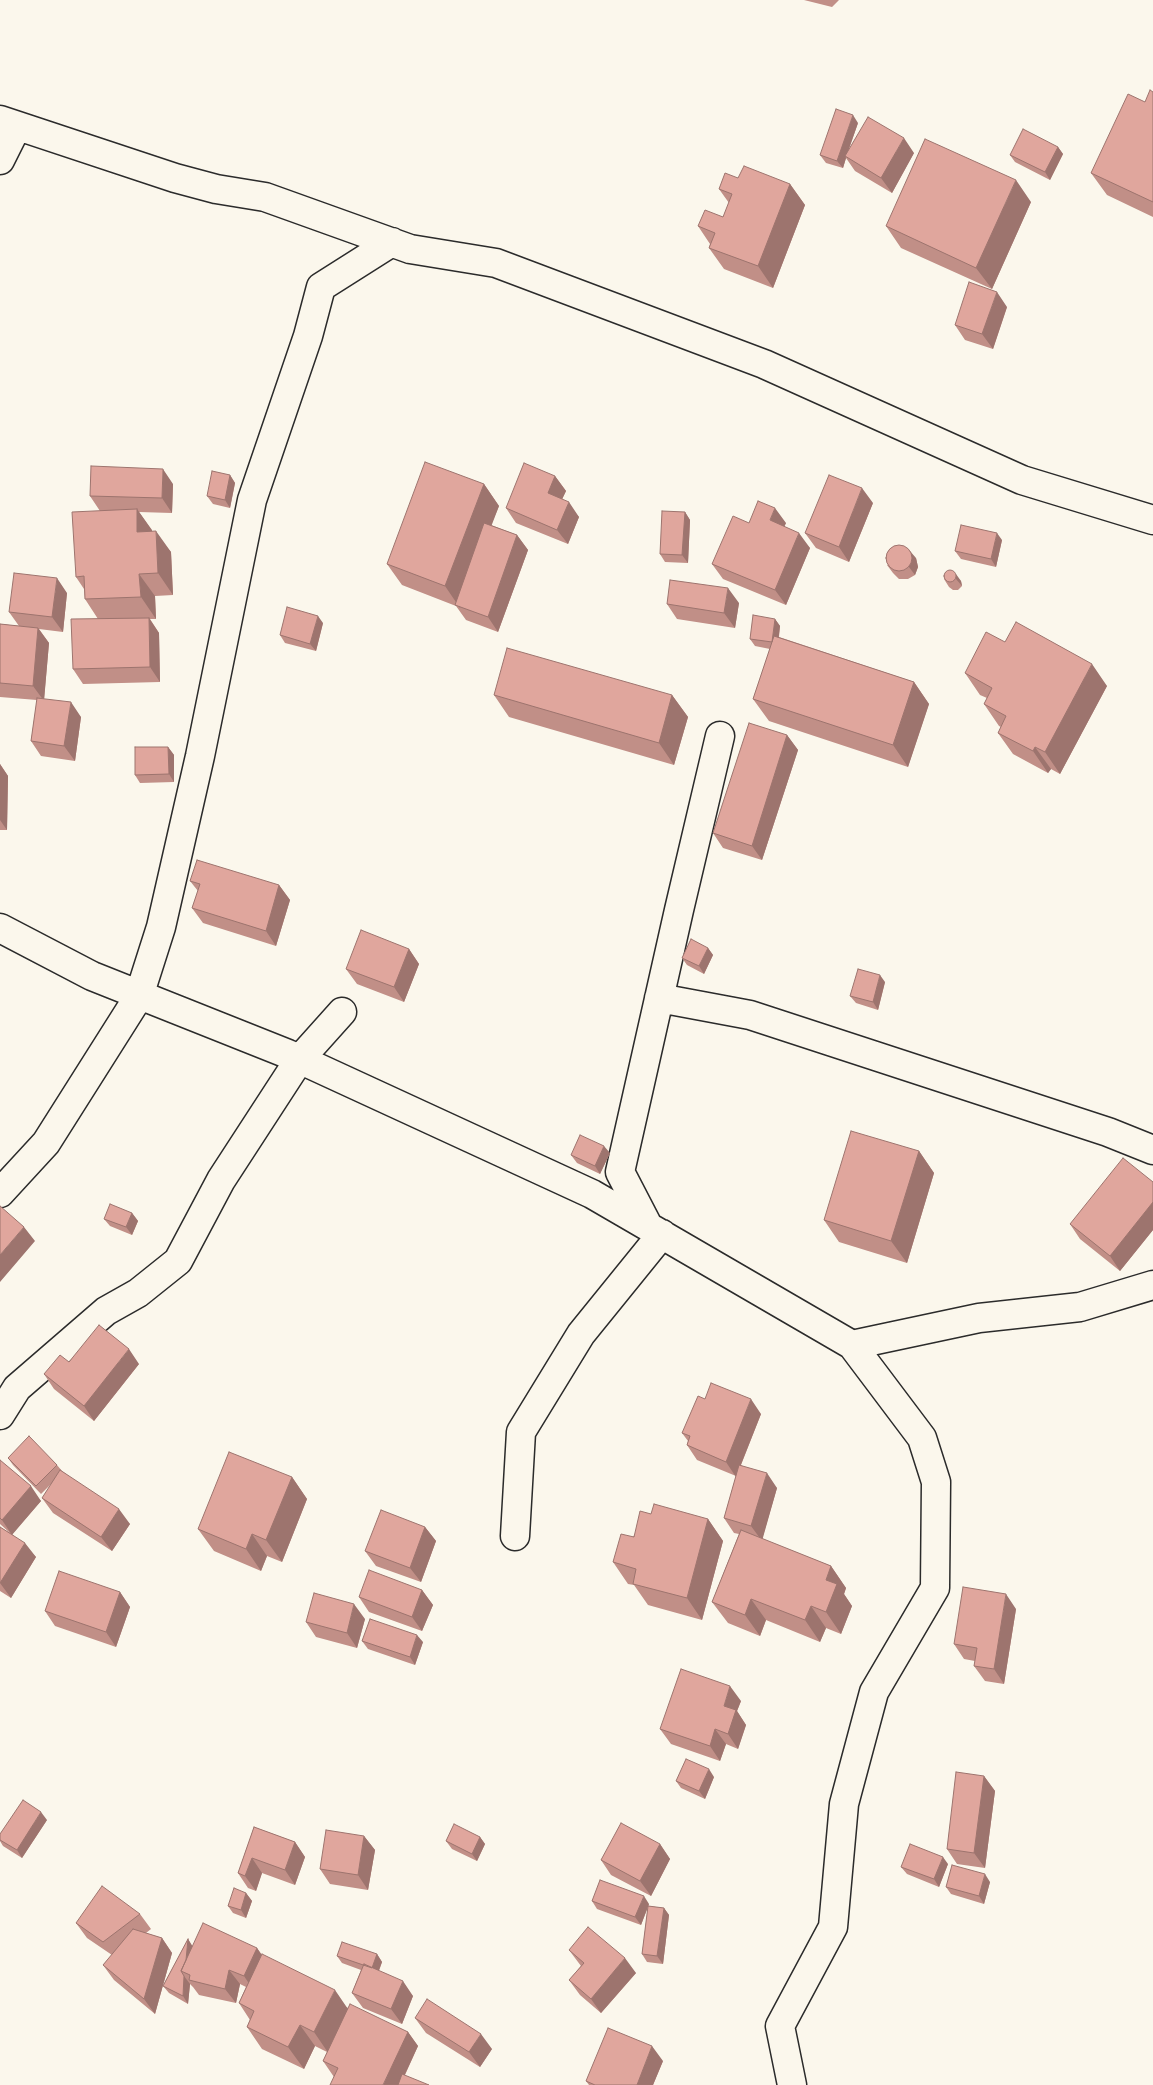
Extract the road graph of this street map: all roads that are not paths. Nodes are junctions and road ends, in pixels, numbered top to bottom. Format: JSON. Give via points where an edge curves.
{"nodes":[{"id":1,"x":9,"y":123,"type":"edge"},
{"id":2,"x":0,"y":160,"type":"edge"},
{"id":3,"x":392,"y":242,"type":"junction"},
{"id":4,"x":1153,"y":520,"type":"edge"},
{"id":5,"x":720,"y":736,"type":"dead end"},
{"id":6,"x":0,"y":928,"type":"edge"},
{"id":7,"x":139,"y":996,"type":"junction"},
{"id":8,"x":659,"y":998,"type":"junction"},
{"id":9,"x":342,"y":1012,"type":"dead end"},
{"id":10,"x":300,"y":1060,"type":"junction"},
{"id":11,"x":1153,"y":1150,"type":"edge"},
{"id":12,"x":0,"y":1193,"type":"edge"},
{"id":13,"x":655,"y":1230,"type":"junction"},
{"id":14,"x":1153,"y":1285,"type":"edge"},
{"id":15,"x":852,"y":1345,"type":"junction"},
{"id":16,"x":0,"y":1415,"type":"edge"},
{"id":17,"x":516,"y":1536,"type":"dead end"},
{"id":18,"x":792,"y":2085,"type":"edge"}],
"edges":[{"from":1,"to":2,"type":"street"},
{"from":1,"to":3,"type":"street","via":[[175,178],[265,197]]},
{"from":3,"to":4,"type":"street","via":[[410,249],[496,263],[764,364],[1022,480]]},
{"from":3,"to":7,"type":"street","via":[[321,287],[308,336],[252,500],[168,899]]},
{"from":5,"to":8,"type":"street"},
{"from":6,"to":7,"type":"street","via":[[92,976]]},
{"from":7,"to":10,"type":"street"},
{"from":7,"to":12,"type":"street","via":[[46,1143]]},
{"from":8,"to":11,"type":"street","via":[[750,1015],[1108,1132]]},
{"from":8,"to":13,"type":"street","via":[[620,1172]]},
{"from":9,"to":10,"type":"street"},
{"from":10,"to":13,"type":"street","via":[[592,1194]]},
{"from":10,"to":16,"type":"street","via":[[221,1180],[178,1261],[138,1294],[106,1312],[17,1388]]},
{"from":13,"to":15,"type":"street"},
{"from":13,"to":17,"type":"street","via":[[581,1334],[521,1432]]},
{"from":14,"to":15,"type":"street","via":[[1080,1307],[980,1318]]},
{"from":15,"to":18,"type":"street","via":[[922,1438],[936,1482],[935,1588],[874,1692],[844,1804],[833,1927],[780,2026]]}]}
